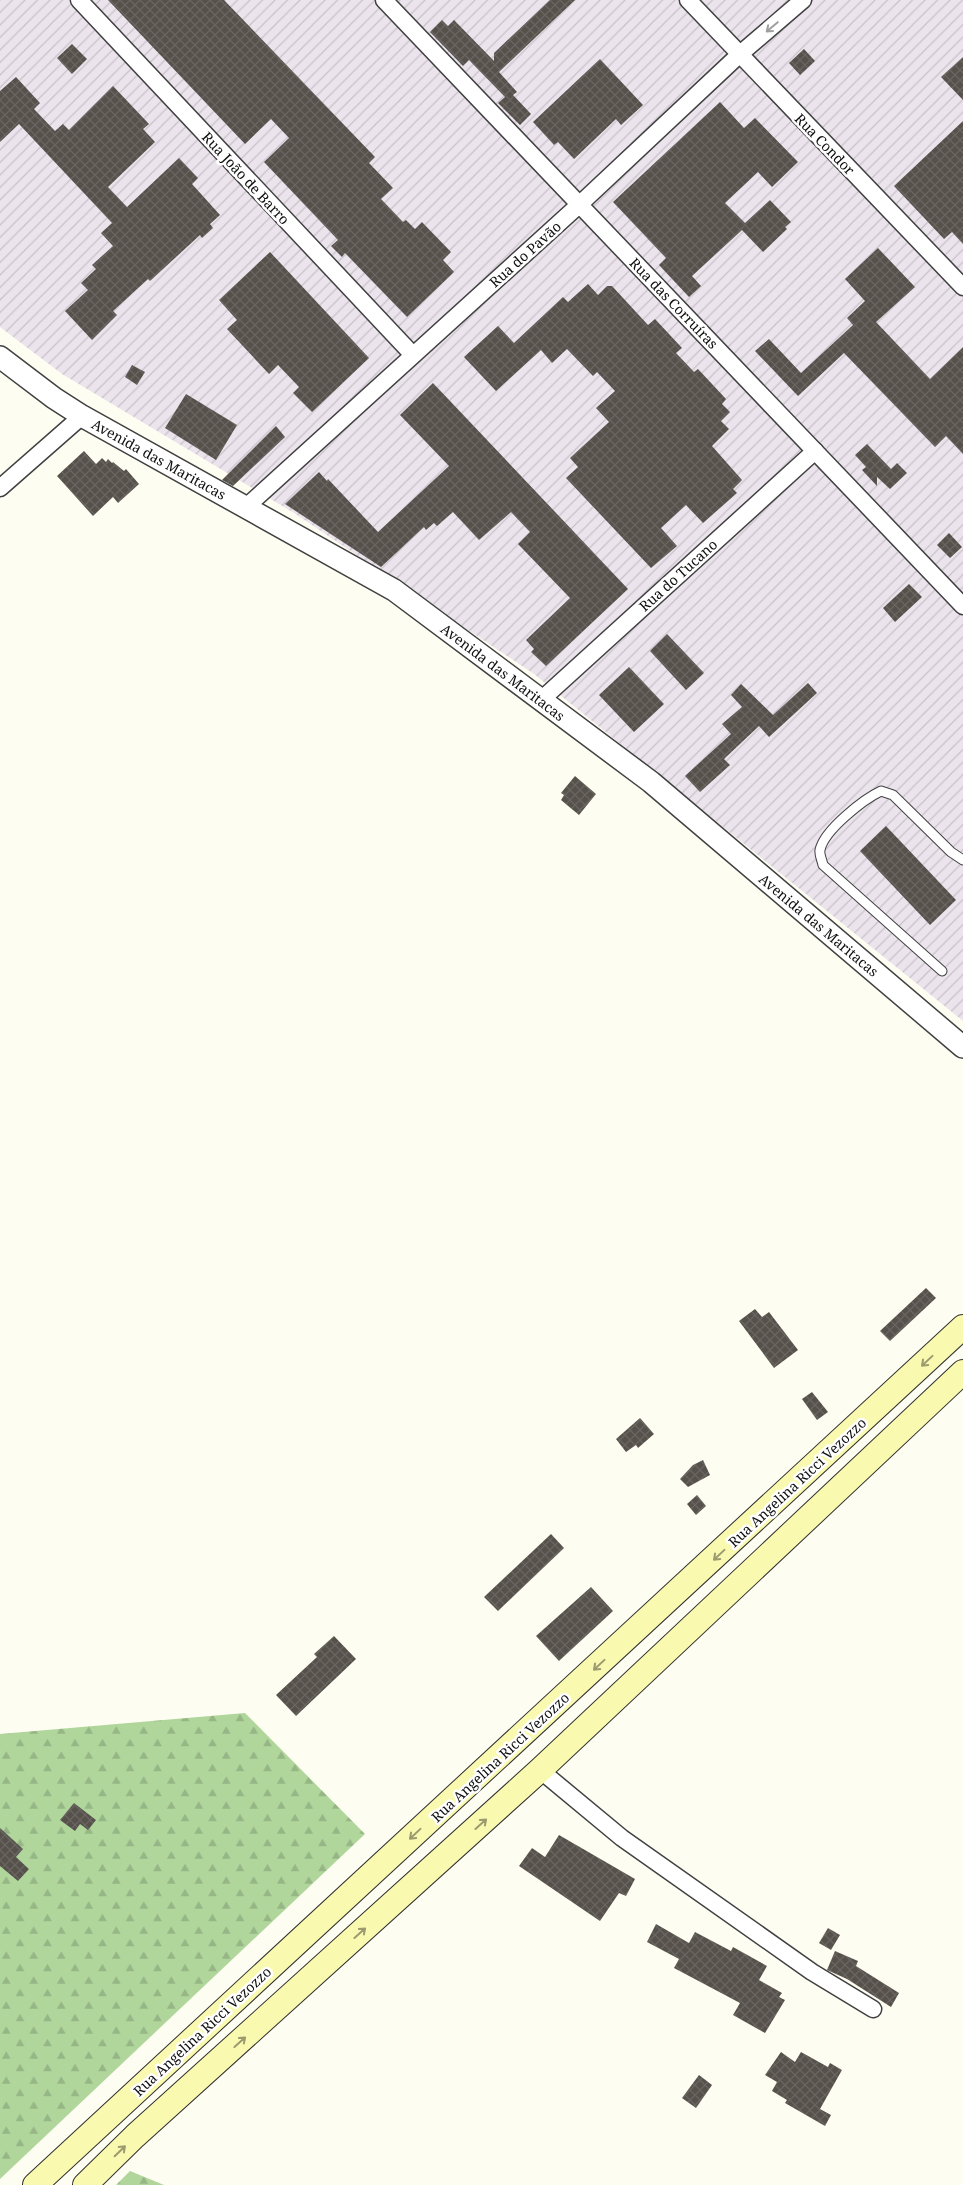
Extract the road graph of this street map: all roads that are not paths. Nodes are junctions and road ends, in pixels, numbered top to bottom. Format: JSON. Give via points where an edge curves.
{"nodes":[{"id":1,"x":79,"y":0,"type":"edge"},
{"id":2,"x":384,"y":0,"type":"edge"},
{"id":3,"x":688,"y":0,"type":"edge"},
{"id":4,"x":803,"y":0,"type":"edge"},
{"id":5,"x":740,"y":54,"type":"junction"},
{"id":6,"x":580,"y":204,"type":"junction"},
{"id":7,"x":963,"y":288,"type":"edge"},
{"id":8,"x":414,"y":355,"type":"junction"},
{"id":9,"x":0,"y":357,"type":"edge"},
{"id":10,"x":82,"y":416,"type":"junction"},
{"id":11,"x":815,"y":451,"type":"junction"},
{"id":12,"x":0,"y":488,"type":"edge"},
{"id":13,"x":245,"y":508,"type":"junction"},
{"id":14,"x":963,"y":606,"type":"edge"},
{"id":15,"x":541,"y":700,"type":"junction"},
{"id":16,"x":963,"y":860,"type":"edge"},
{"id":17,"x":942,"y":971,"type":"dead end"},
{"id":18,"x":963,"y":1047,"type":"edge"},
{"id":19,"x":963,"y":1328,"type":"edge"},
{"id":20,"x":963,"y":1372,"type":"edge"},
{"id":21,"x":527,"y":1731,"type":"junction"},
{"id":22,"x":540,"y":1770,"type":"junction"},
{"id":23,"x":873,"y":2009,"type":"dead end"},
{"id":24,"x":35,"y":2185,"type":"edge"},
{"id":25,"x":84,"y":2185,"type":"edge"}],
"edges":[{"from":1,"to":8,"type":"street","name":"Rua João de Barro"},
{"from":2,"to":6,"type":"street","name":"Rua das Corruíras"},
{"from":3,"to":5,"type":"street","name":"Rua Condor"},
{"from":4,"to":5,"type":"street","name":"Rua do Pavão","one_way":true},
{"from":5,"to":6,"type":"street","name":"Rua do Pavão"},
{"from":5,"to":7,"type":"street","name":"Rua Condor"},
{"from":6,"to":8,"type":"street","name":"Rua do Pavão"},
{"from":6,"to":11,"type":"street","name":"Rua das Corruíras"},
{"from":8,"to":13,"type":"street","name":"Rua do Pavão"},
{"from":9,"to":10,"type":"street","name":"Avenida das Maritacas"},
{"from":10,"to":12,"type":"street"},
{"from":10,"to":13,"type":"street","name":"Avenida das Maritacas"},
{"from":11,"to":14,"type":"street","name":"Rua das Corruíras"},
{"from":11,"to":15,"type":"street","name":"Rua do Tucano"},
{"from":13,"to":15,"type":"street","name":"Avenida das Maritacas","via":[[394,590]]},
{"from":15,"to":18,"type":"street","name":"Avenida das Maritacas","via":[[651,782]]},
{"from":16,"to":17,"type":"lane","via":[[893,795],[881,790],[867,798],[826,836],[819,851],[823,865]]},
{"from":19,"to":21,"type":"main road","name":"Rua Angelina Ricci Vezozzo","one_way":true},
{"from":20,"to":22,"type":"main road"},
{"from":21,"to":22,"type":"main road","via":[[526,1749],[530,1760]]},
{"from":21,"to":24,"type":"main road","name":"Rua Angelina Ricci Vezozzo","one_way":true},
{"from":22,"to":23,"type":"street","via":[[622,1838],[812,1972]]},
{"from":25,"to":22,"type":"main road","one_way":true}]}
